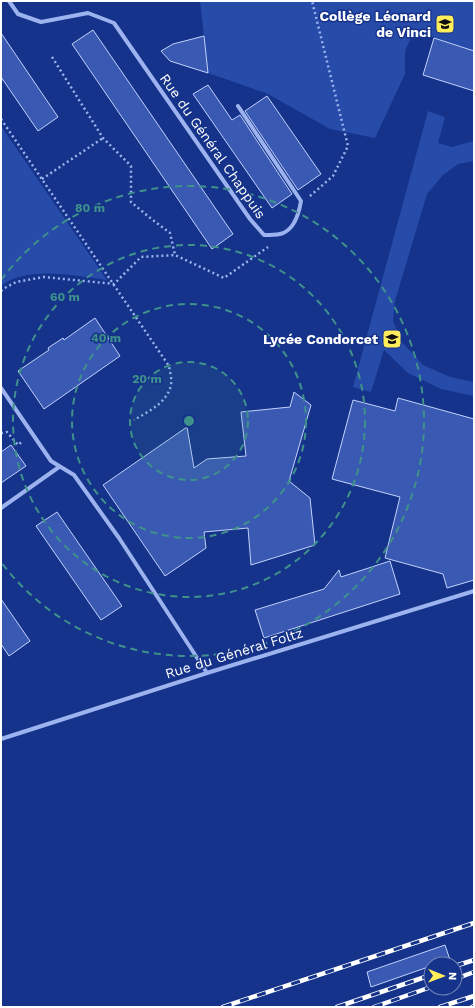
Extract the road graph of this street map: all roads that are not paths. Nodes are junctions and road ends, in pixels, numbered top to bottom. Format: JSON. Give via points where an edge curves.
{"nodes":[{"id":1,"x":9,"y":1,"type":"edge"},
{"id":2,"x":238,"y":106,"type":"dead end"},
{"id":3,"x":1,"y":388,"type":"edge"},
{"id":4,"x":59,"y":467,"type":"junction"},
{"id":5,"x":1,"y":508,"type":"edge"},
{"id":6,"x":474,"y":591,"type":"edge"},
{"id":7,"x":206,"y":673,"type":"junction"},
{"id":8,"x":1,"y":739,"type":"edge"}],
"edges":[{"from":1,"to":2,"type":"street","name":"Rue du Général Chappuis","via":[[18,14],[41,22],[88,13],[114,24],[250,219],[264,235],[281,234],[291,227],[299,213],[301,201]]},
{"from":3,"to":4,"type":"street","via":[[50,461]]},
{"from":4,"to":5,"type":"street"},
{"from":4,"to":7,"type":"street","via":[[74,475],[119,538]]},
{"from":6,"to":7,"type":"street","name":"Rue du Général Foltz"},
{"from":7,"to":8,"type":"street","name":"Rue du Général Foltz"}]}
